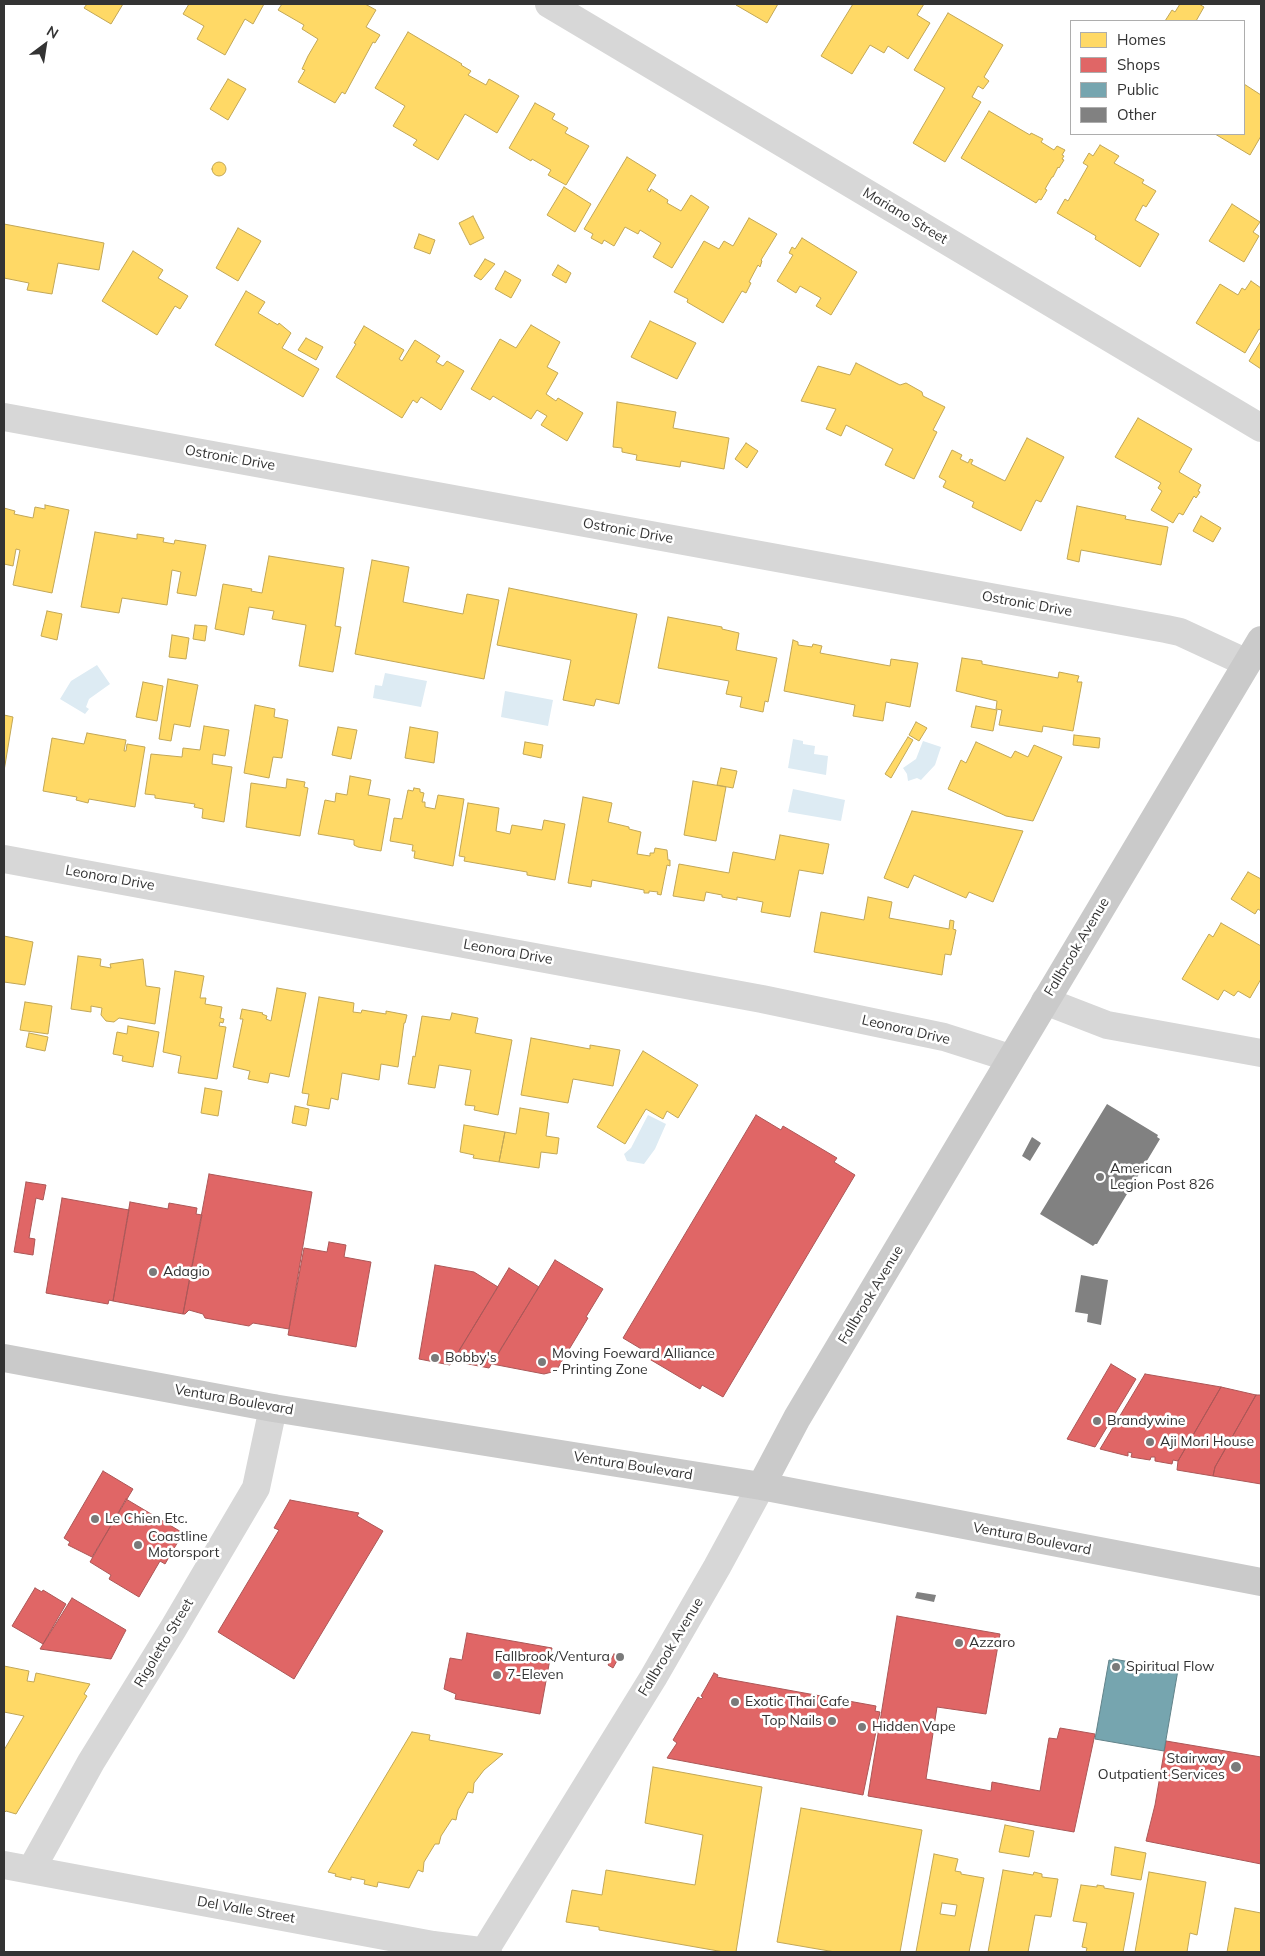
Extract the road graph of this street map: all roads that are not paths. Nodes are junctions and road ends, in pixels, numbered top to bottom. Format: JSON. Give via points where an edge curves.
{"nodes":[{"id":1,"x":549,"y":4,"type":"edge"},
{"id":2,"x":4,"y":417,"type":"edge"},
{"id":3,"x":1261,"y":428,"type":"edge"},
{"id":4,"x":1261,"y":640,"type":"edge"},
{"id":5,"x":1247,"y":664,"type":"junction"},
{"id":6,"x":4,"y":859,"type":"edge"},
{"id":7,"x":1045,"y":1001,"type":"junction"},
{"id":8,"x":1261,"y":1053,"type":"edge"},
{"id":9,"x":1010,"y":1058,"type":"junction"},
{"id":10,"x":4,"y":1358,"type":"edge"},
{"id":11,"x":273,"y":1408,"type":"junction"},
{"id":12,"x":761,"y":1486,"type":"junction"},
{"id":13,"x":1261,"y":1582,"type":"edge"},
{"id":14,"x":4,"y":1865,"type":"edge"},
{"id":15,"x":32,"y":1870,"type":"junction"},
{"id":16,"x":486,"y":1952,"type":"edge"}],
"edges":[{"from":1,"to":3,"type":"street","name":"Mariano Street"},
{"from":2,"to":5,"type":"street","name":"Ostronic Drive","via":[[1166,629],[1180,632]]},
{"from":4,"to":5,"type":"main road","name":"Fallbrook Avenue"},
{"from":5,"to":7,"type":"main road","name":"Fallbrook Avenue"},
{"from":6,"to":9,"type":"street","name":"Leonora Drive","via":[[762,999],[944,1037]]},
{"from":7,"to":8,"type":"street","via":[[1107,1025]]},
{"from":7,"to":9,"type":"main road","name":"Fallbrook Avenue"},
{"from":9,"to":12,"type":"main road","name":"Fallbrook Avenue","via":[[797,1418]]},
{"from":10,"to":11,"type":"main road","name":"Ventura Boulevard"},
{"from":11,"to":12,"type":"main road","name":"Ventura Boulevard"},
{"from":11,"to":15,"type":"street","name":"Rigoletto Street","via":[[256,1488],[91,1762]]},
{"from":12,"to":13,"type":"main road","name":"Ventura Boulevard"},
{"from":12,"to":16,"type":"street","name":"Fallbrook Avenue","via":[[653,1678]]},
{"from":14,"to":15,"type":"street","name":"Del Valle Street"},
{"from":15,"to":16,"type":"street","name":"Del Valle Street","via":[[433,1946]]}]}
